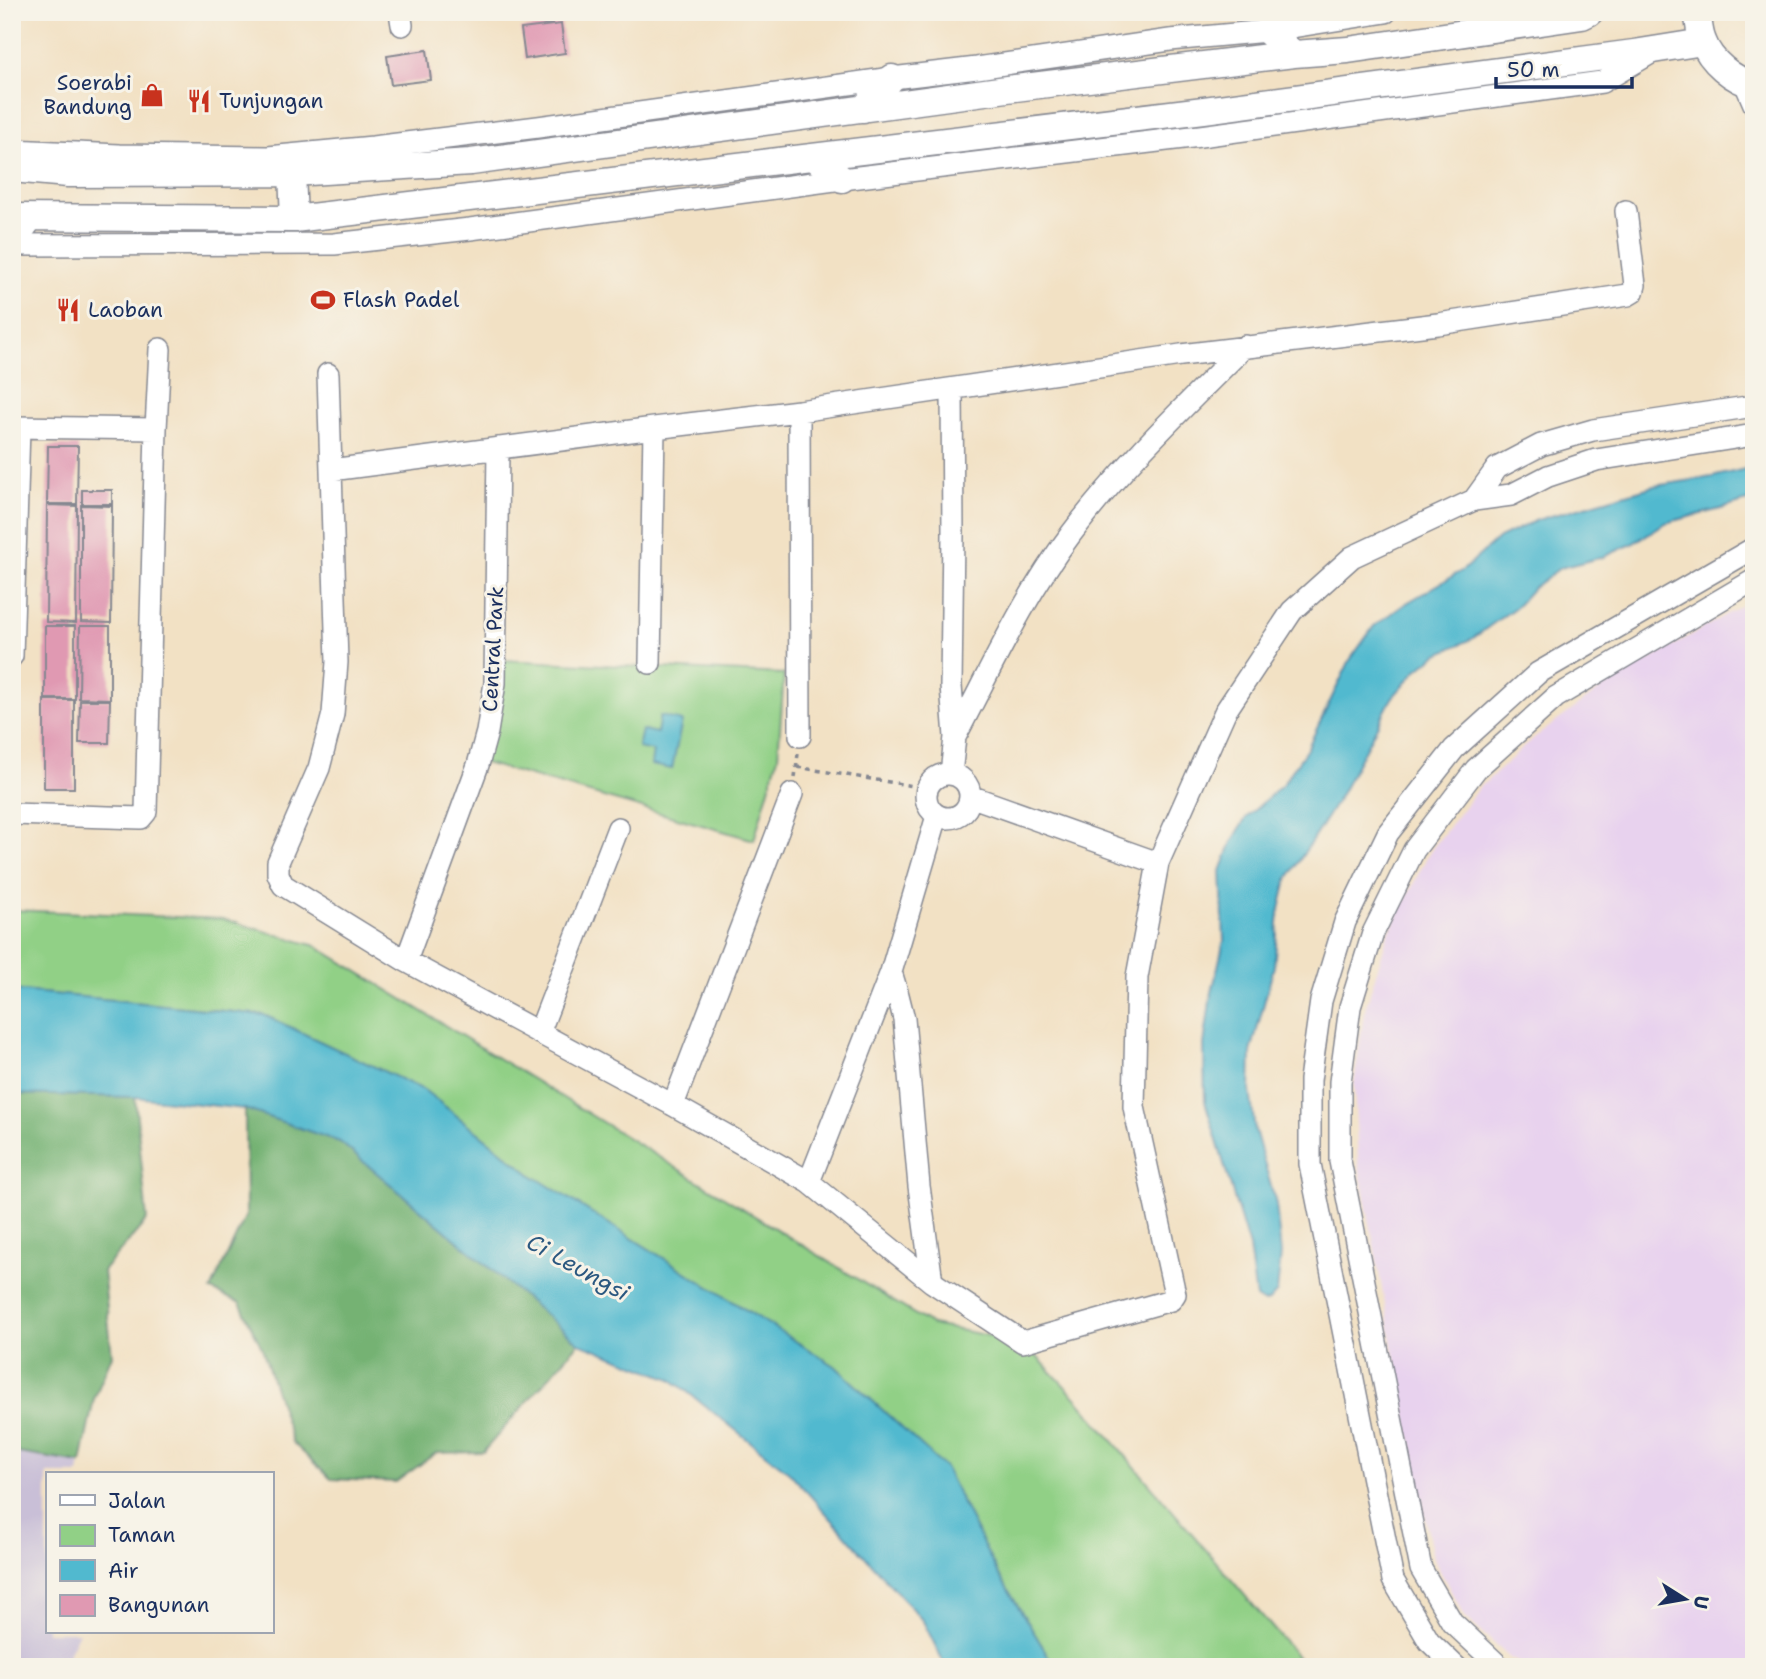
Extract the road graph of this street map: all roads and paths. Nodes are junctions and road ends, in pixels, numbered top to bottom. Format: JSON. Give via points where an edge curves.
{"nodes":[{"id":1,"x":1386,"y":12,"type":"edge"},
{"id":2,"x":1590,"y":12,"type":"edge"},
{"id":3,"x":1697,"y":12,"type":"edge"},
{"id":4,"x":1267,"y":31,"type":"junction"},
{"id":5,"x":1703,"y":42,"type":"junction"},
{"id":6,"x":1659,"y":49,"type":"junction"},
{"id":7,"x":1294,"y":54,"type":"junction"},
{"id":8,"x":892,"y":78,"type":"junction"},
{"id":9,"x":1751,"y":90,"type":"edge"},
{"id":10,"x":863,"y":109,"type":"junction"},
{"id":11,"x":12,"y":149,"type":"edge"},
{"id":12,"x":42,"y":150,"type":"junction"},
{"id":13,"x":813,"y":157,"type":"junction"},
{"id":14,"x":12,"y":169,"type":"edge"},
{"id":15,"x":292,"y":173,"type":"junction"},
{"id":16,"x":68,"y":174,"type":"junction"},
{"id":17,"x":842,"y":178,"type":"junction"},
{"id":18,"x":1626,"y":211,"type":"dead end"},
{"id":19,"x":21,"y":217,"type":"edge"},
{"id":20,"x":295,"y":219,"type":"junction"},
{"id":21,"x":12,"y":243,"type":"edge"},
{"id":22,"x":1245,"y":346,"type":"junction"},
{"id":23,"x":160,"y":349,"type":"dead end"},
{"id":24,"x":328,"y":374,"type":"dead end"},
{"id":25,"x":952,"y":390,"type":"junction"},
{"id":26,"x":1754,"y":406,"type":"edge"},
{"id":27,"x":799,"y":411,"type":"junction"},
{"id":28,"x":16,"y":428,"type":"edge"},
{"id":29,"x":654,"y":428,"type":"junction"},
{"id":30,"x":156,"y":429,"type":"junction"},
{"id":31,"x":1754,"y":435,"type":"edge"},
{"id":32,"x":498,"y":448,"type":"junction"},
{"id":33,"x":331,"y":471,"type":"junction"},
{"id":34,"x":1474,"y":500,"type":"junction"},
{"id":35,"x":1754,"y":548,"type":"edge"},
{"id":36,"x":1754,"y":580,"type":"edge"},
{"id":37,"x":12,"y":656,"type":"edge"},
{"id":38,"x":650,"y":663,"type":"dead end"},
{"id":39,"x":800,"y":736,"type":"joint"},
{"id":40,"x":955,"y":737,"type":"junction"},
{"id":41,"x":797,"y":767,"type":"junction"},
{"id":42,"x":951,"y":774,"type":"junction"},
{"id":43,"x":926,"y":788,"type":"junction"},
{"id":44,"x":792,"y":794,"type":"joint"},
{"id":45,"x":970,"y":796,"type":"junction"},
{"id":46,"x":12,"y":814,"type":"edge"},
{"id":47,"x":937,"y":816,"type":"junction"},
{"id":48,"x":618,"y":828,"type":"dead end"},
{"id":49,"x":1158,"y":863,"type":"junction"},
{"id":50,"x":406,"y":961,"type":"junction"},
{"id":51,"x":891,"y":972,"type":"junction"},
{"id":52,"x":538,"y":1032,"type":"junction"},
{"id":53,"x":673,"y":1105,"type":"junction"},
{"id":54,"x":809,"y":1182,"type":"junction"},
{"id":55,"x":932,"y":1282,"type":"junction"},
{"id":56,"x":1456,"y":1667,"type":"edge"},
{"id":57,"x":1500,"y":1667,"type":"edge"}],
"edges":[{"from":1,"to":4,"type":"street"},
{"from":2,"to":7,"type":"street","via":[[1348,50]]},
{"from":3,"to":5,"type":"street"},
{"from":4,"to":7,"type":"street"},
{"from":4,"to":8,"type":"street"},
{"from":5,"to":6,"type":"street"},
{"from":5,"to":9,"type":"street","via":[[1726,71]]},
{"from":6,"to":13,"type":"street"},
{"from":6,"to":17,"type":"street","via":[[1602,82]]},
{"from":7,"to":10,"type":"street"},
{"from":8,"to":10,"type":"street"},
{"from":8,"to":12,"type":"street","via":[[525,128],[268,157]]},
{"from":10,"to":15,"type":"street","via":[[471,162]]},
{"from":11,"to":12,"type":"street"},
{"from":12,"to":16,"type":"street"},
{"from":13,"to":17,"type":"street"},
{"from":13,"to":20,"type":"street"},
{"from":14,"to":16,"type":"street"},
{"from":15,"to":16,"type":"street"},
{"from":15,"to":20,"type":"street"},
{"from":17,"to":21,"type":"street","via":[[334,244]]},
{"from":18,"to":22,"type":"street","via":[[1635,285],[1628,295],[1438,324]]},
{"from":19,"to":20,"type":"street"},
{"from":19,"to":21,"type":"street"},
{"from":22,"to":25,"type":"street"},
{"from":22,"to":40,"type":"street","via":[[1112,483],[1070,534],[1011,629]]},
{"from":23,"to":30,"type":"street"},
{"from":24,"to":33,"type":"street"},
{"from":25,"to":27,"type":"street"},
{"from":25,"to":40,"type":"street","via":[[951,686]]},
{"from":26,"to":34,"type":"street","via":[[1593,430],[1541,446],[1497,468]]},
{"from":27,"to":29,"type":"street"},
{"from":27,"to":39,"type":"street"},
{"from":28,"to":30,"type":"street"},
{"from":28,"to":37,"type":"street"},
{"from":29,"to":32,"type":"street"},
{"from":29,"to":38,"type":"street"},
{"from":30,"to":46,"type":"street","via":[[146,812],[141,818]]},
{"from":31,"to":34,"type":"street","via":[[1596,460],[1511,495]]},
{"from":32,"to":33,"type":"street"},
{"from":32,"to":50,"type":"street","name":"Central Park","via":[[493,700],[478,765]]},
{"from":33,"to":50,"type":"street","via":[[337,662],[333,714],[319,768],[278,862],[278,874],[283,885]]},
{"from":34,"to":49,"type":"street","via":[[1352,557],[1292,611],[1224,712]]},
{"from":35,"to":56,"type":"street","via":[[1538,673],[1454,748],[1388,833],[1345,922],[1321,1001],[1310,1080],[1310,1164],[1392,1580],[1429,1641]]},
{"from":36,"to":57,"type":"street","via":[[1556,697],[1476,769],[1414,850],[1373,933],[1350,1007],[1340,1082],[1340,1161],[1421,1569],[1452,1622]]},
{"from":39,"to":41,"type":"path"},
{"from":40,"to":42,"type":"street"},
{"from":41,"to":43,"type":"path"},
{"from":41,"to":44,"type":"path"},
{"from":42,"to":43,"type":"street","via":[[936,776]]},
{"from":42,"to":45,"type":"street","via":[[965,781]]},
{"from":43,"to":47,"type":"street","via":[[927,804]]},
{"from":44,"to":53,"type":"street"},
{"from":45,"to":47,"type":"street","via":[[965,810],[952,818]]},
{"from":45,"to":49,"type":"street"},
{"from":47,"to":51,"type":"street"},
{"from":48,"to":52,"type":"street"},
{"from":49,"to":55,"type":"street","via":[[1137,977],[1134,1107],[1175,1294],[1171,1300],[1023,1342]]},
{"from":50,"to":52,"type":"street"},
{"from":51,"to":54,"type":"street"},
{"from":51,"to":55,"type":"street","via":[[904,1019]]},
{"from":52,"to":53,"type":"street"},
{"from":53,"to":54,"type":"street"},
{"from":54,"to":55,"type":"street"}]}
